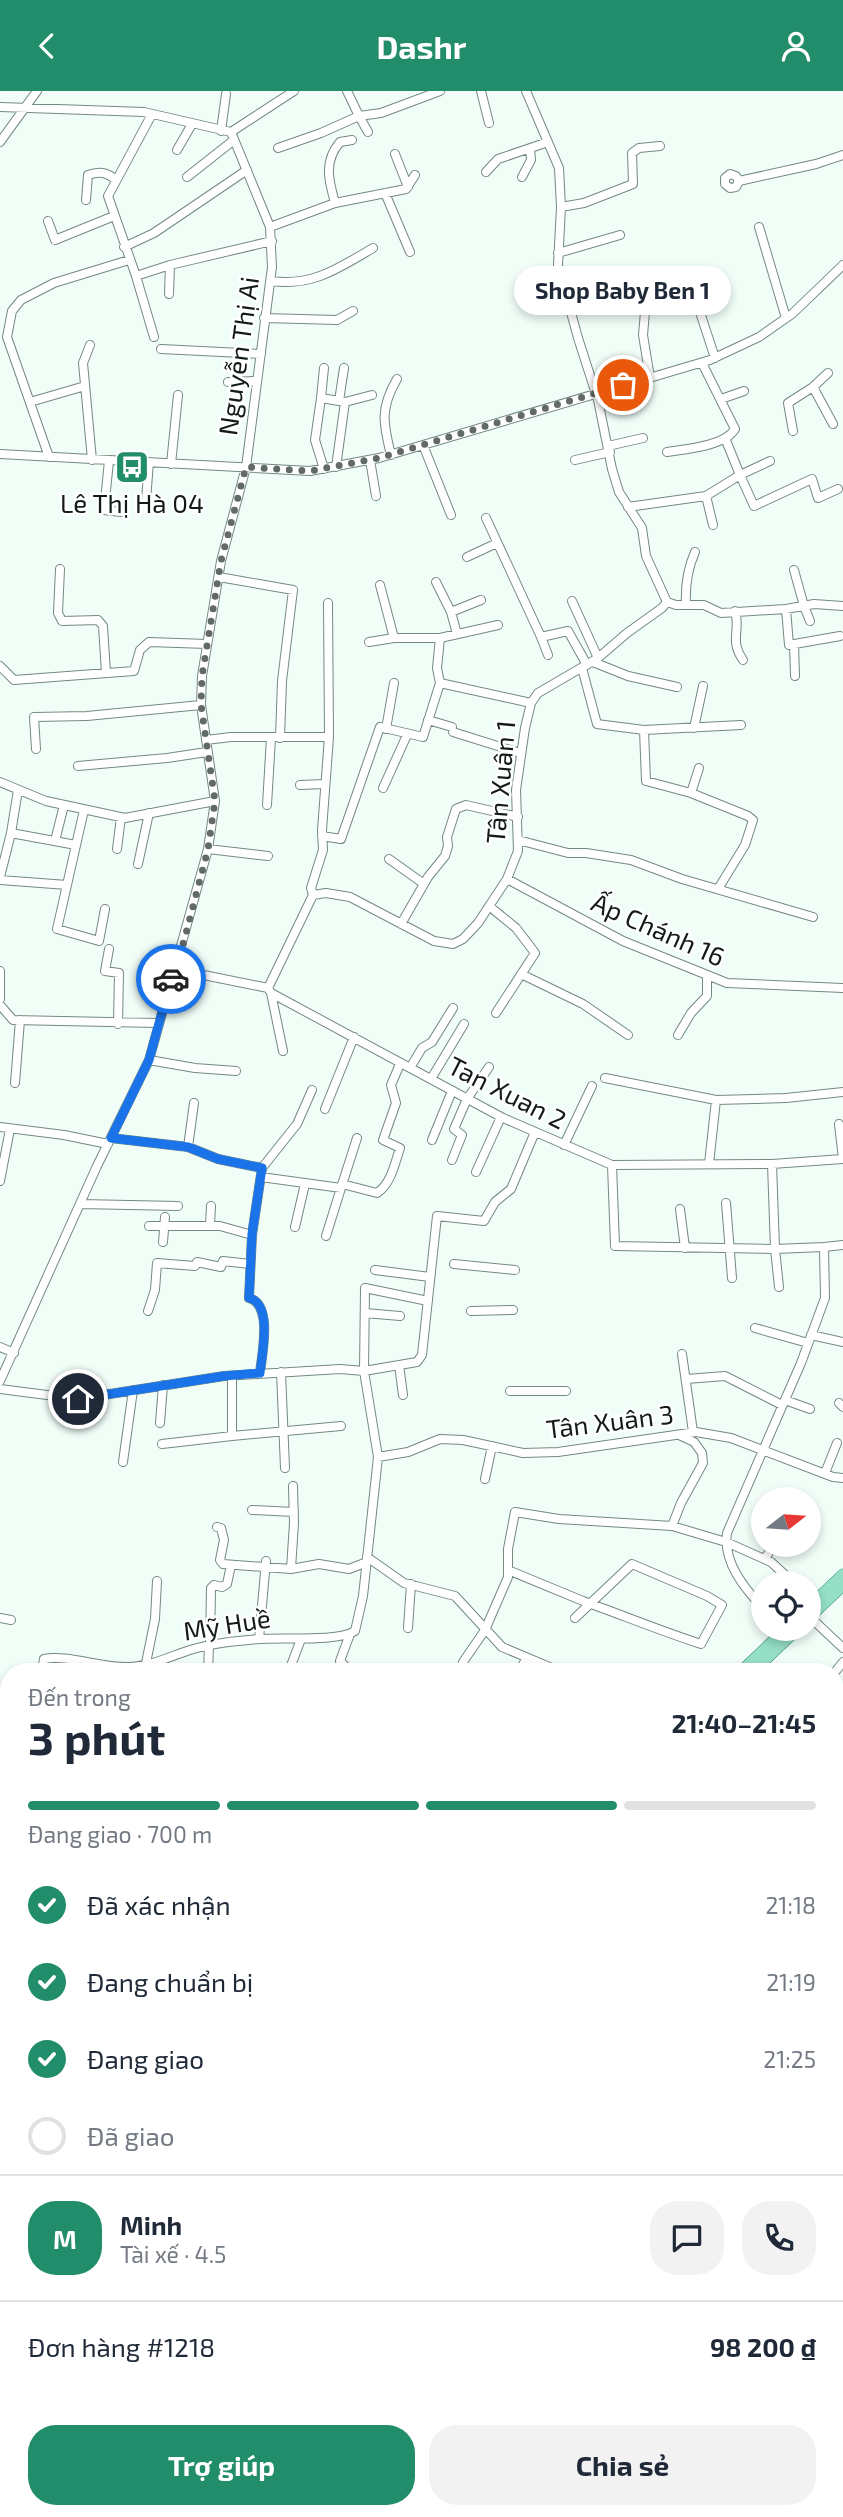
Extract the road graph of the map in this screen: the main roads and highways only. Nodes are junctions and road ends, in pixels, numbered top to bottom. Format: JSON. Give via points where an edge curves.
{"nodes":[{"id":1,"x":843,"y":1574,"type":"edge"},
{"id":2,"x":839,"y":1589,"type":"edge"},
{"id":3,"x":821,"y":1602,"type":"edge"},
{"id":4,"x":772,"y":1641,"type":"edge"},
{"id":5,"x":785,"y":1641,"type":"edge"},
{"id":6,"x":749,"y":1663,"type":"edge"},
{"id":7,"x":762,"y":1663,"type":"edge"}],
"edges":[{"from":1,"to":2,"type":"main road"},
{"from":2,"to":3,"type":"main road"},
{"from":4,"to":6,"type":"main road"},
{"from":5,"to":7,"type":"main road"}]}
